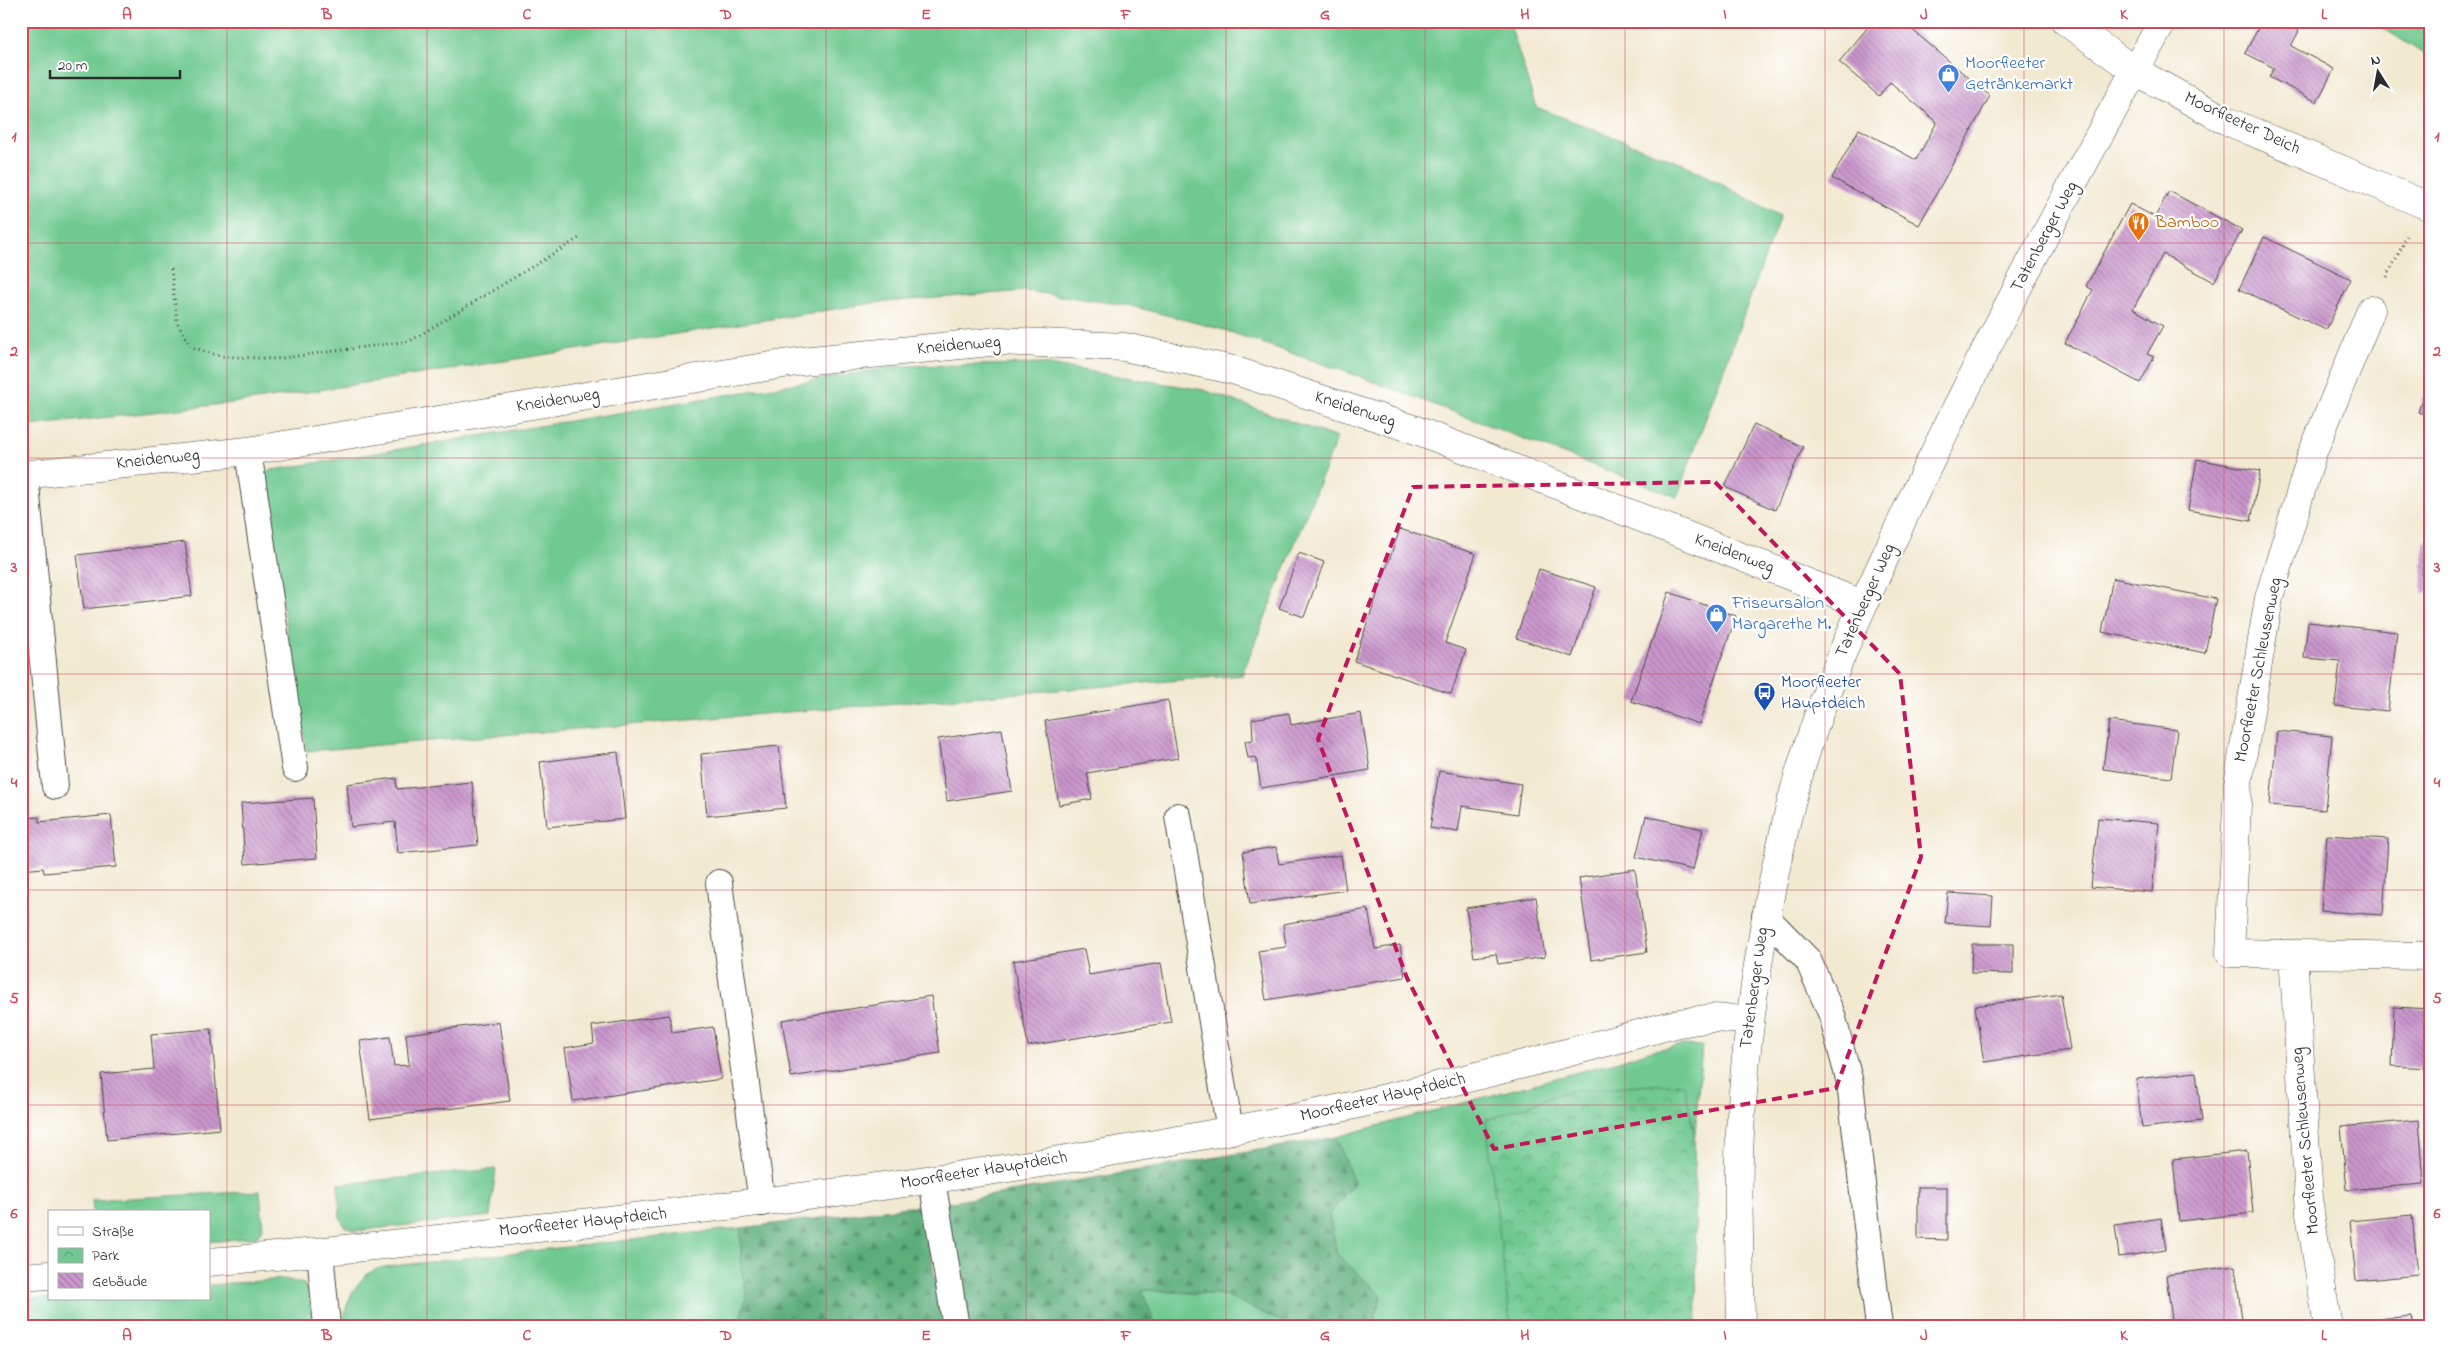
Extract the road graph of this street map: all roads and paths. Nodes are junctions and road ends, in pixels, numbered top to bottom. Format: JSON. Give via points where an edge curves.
{"nodes":[{"id":1,"x":2065,"y":21,"type":"edge"},
{"id":2,"x":2163,"y":21,"type":"edge"},
{"id":3,"x":2135,"y":70,"type":"junction"},
{"id":4,"x":2426,"y":205,"type":"edge"},
{"id":5,"x":581,"y":237,"type":"dead end"},
{"id":6,"x":171,"y":269,"type":"dead end"},
{"id":7,"x":2371,"y":310,"type":"joint"},
{"id":8,"x":248,"y":451,"type":"junction"},
{"id":9,"x":23,"y":475,"type":"edge"},
{"id":10,"x":1862,"y":604,"type":"junction"},
{"id":11,"x":295,"y":768,"type":"dead end"},
{"id":12,"x":55,"y":786,"type":"dead end"},
{"id":13,"x":1178,"y":816,"type":"dead end"},
{"id":14,"x":719,"y":883,"type":"dead end"},
{"id":15,"x":1766,"y":916,"type":"junction"},
{"id":16,"x":2293,"y":954,"type":"junction"},
{"id":17,"x":2430,"y":956,"type":"edge"},
{"id":18,"x":1749,"y":1020,"type":"junction"},
{"id":19,"x":1230,"y":1131,"type":"junction"},
{"id":20,"x":932,"y":1180,"type":"junction"},
{"id":21,"x":762,"y":1203,"type":"junction"},
{"id":22,"x":320,"y":1252,"type":"junction"},
{"id":23,"x":210,"y":1262,"type":"edge"},
{"id":24,"x":48,"y":1276,"type":"edge"},
{"id":25,"x":21,"y":1277,"type":"edge"},
{"id":26,"x":327,"y":1327,"type":"edge"},
{"id":27,"x":956,"y":1327,"type":"edge"},
{"id":28,"x":1741,"y":1327,"type":"edge"},
{"id":29,"x":1879,"y":1327,"type":"edge"},
{"id":30,"x":2328,"y":1327,"type":"edge"}],
"edges":[{"from":1,"to":3,"type":"street","name":"Moorfleeter Deich"},
{"from":2,"to":3,"type":"street","name":"Tatenberger Weg"},
{"from":3,"to":4,"type":"street","name":"Moorfleeter Deich","via":[[2227,121]]},
{"from":3,"to":10,"type":"street","name":"Tatenberger Weg","via":[[1977,365]]},
{"from":4,"to":7,"type":"path"},
{"from":5,"to":6,"type":"path","via":[[410,341],[275,359],[220,356],[191,347],[177,322]]},
{"from":7,"to":16,"type":"street","name":"Moorfleeter Schleusenweg","via":[[2312,454],[2269,598],[2238,783],[2230,953]]},
{"from":8,"to":9,"type":"street","name":"Kneidenweg"},
{"from":8,"to":10,"type":"street","name":"Kneidenweg","via":[[802,361],[1000,341],[1124,348],[1233,370],[1416,430]]},
{"from":8,"to":11,"type":"lane"},
{"from":9,"to":12,"type":"lane"},
{"from":10,"to":15,"type":"street","name":"Tatenberger Weg","via":[[1820,711],[1788,815]]},
{"from":13,"to":19,"type":"lane"},
{"from":14,"to":21,"type":"lane"},
{"from":15,"to":18,"type":"street","name":"Tatenberger Weg"},
{"from":15,"to":29,"type":"lane","via":[[1808,960],[1832,1015],[1850,1083]]},
{"from":16,"to":17,"type":"street","name":"Moorfleeter Schleusenweg"},
{"from":16,"to":30,"type":"street","name":"Moorfleeter Schleusenweg","via":[[2310,1214]]},
{"from":18,"to":19,"type":"street","name":"Moorfleeter Hauptdeich","via":[[1712,1018],[1679,1023],[1486,1075]]},
{"from":18,"to":28,"type":"street","name":"Tatenberger Weg","via":[[1740,1129]]},
{"from":19,"to":20,"type":"street","name":"Moorfleeter Hauptdeich"},
{"from":20,"to":21,"type":"street","name":"Moorfleeter Hauptdeich"},
{"from":20,"to":27,"type":"lane"},
{"from":21,"to":22,"type":"street","name":"Moorfleeter Hauptdeich"},
{"from":22,"to":23,"type":"street","name":"Moorfleeter Hauptdeich"},
{"from":22,"to":26,"type":"lane"},
{"from":24,"to":25,"type":"street"}]}
